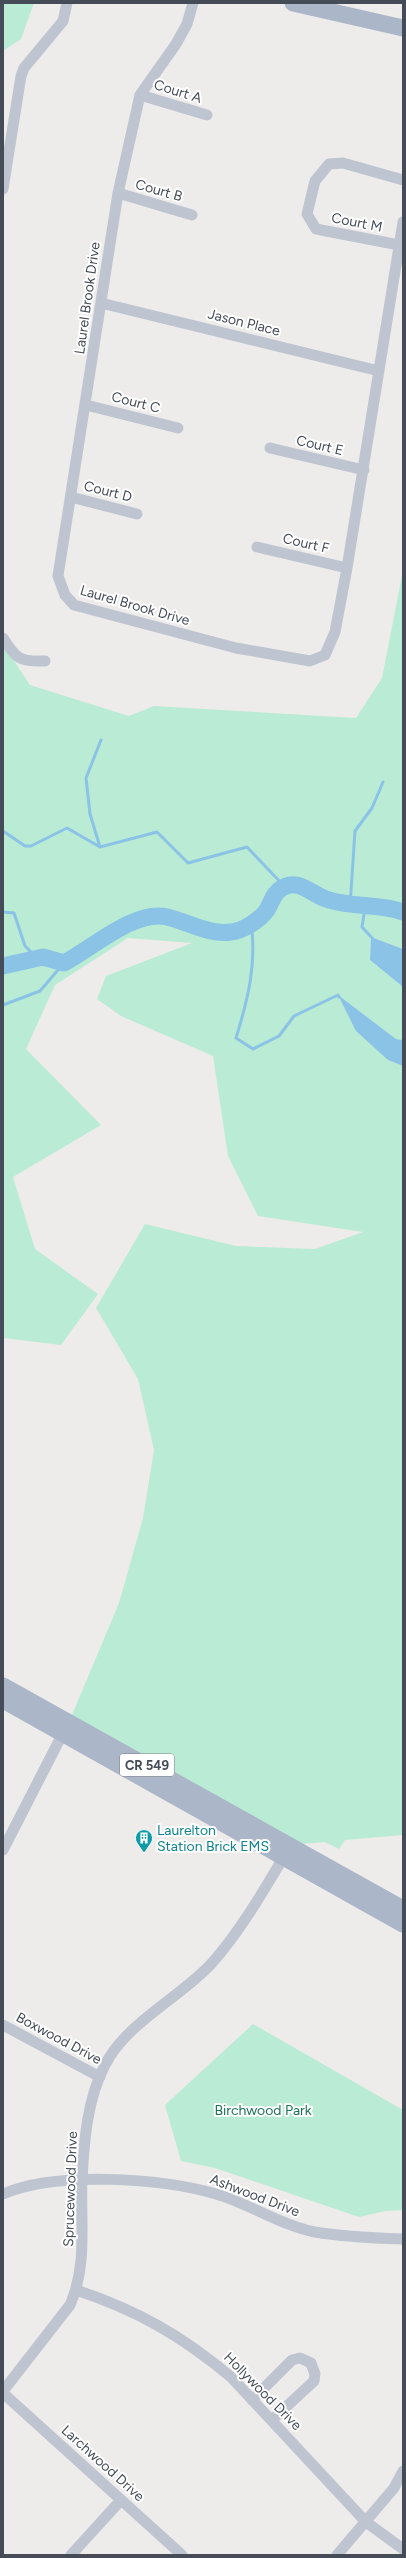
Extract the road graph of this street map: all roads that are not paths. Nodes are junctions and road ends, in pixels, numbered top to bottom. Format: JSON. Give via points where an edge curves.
{"nodes":[{"id":1,"x":67,"y":3,"type":"edge"},
{"id":2,"x":193,"y":3,"type":"edge"},
{"id":3,"x":293,"y":3,"type":"edge"},
{"id":4,"x":403,"y":28,"type":"edge"},
{"id":5,"x":140,"y":95,"type":"junction"},
{"id":6,"x":207,"y":115,"type":"dead end"},
{"id":7,"x":403,"y":180,"type":"edge"},
{"id":8,"x":3,"y":189,"type":"edge"},
{"id":9,"x":118,"y":193,"type":"junction"},
{"id":10,"x":192,"y":215,"type":"dead end"},
{"id":11,"x":403,"y":222,"type":"edge"},
{"id":12,"x":399,"y":245,"type":"junction"},
{"id":13,"x":101,"y":303,"type":"junction"},
{"id":14,"x":379,"y":371,"type":"junction"},
{"id":15,"x":86,"y":405,"type":"junction"},
{"id":16,"x":178,"y":428,"type":"dead end"},
{"id":17,"x":270,"y":448,"type":"dead end"},
{"id":18,"x":364,"y":470,"type":"junction"},
{"id":19,"x":71,"y":497,"type":"junction"},
{"id":20,"x":137,"y":514,"type":"dead end"},
{"id":21,"x":257,"y":547,"type":"dead end"},
{"id":22,"x":347,"y":568,"type":"junction"},
{"id":23,"x":3,"y":638,"type":"edge"},
{"id":24,"x":45,"y":661,"type":"dead end"},
{"id":25,"x":3,"y":1686,"type":"edge"},
{"id":26,"x":3,"y":1700,"type":"edge"},
{"id":27,"x":64,"y":1734,"type":"junction"},
{"id":28,"x":3,"y":1850,"type":"edge"},
{"id":29,"x":287,"y":1851,"type":"junction"},
{"id":30,"x":403,"y":1909,"type":"edge"},
{"id":31,"x":403,"y":1924,"type":"edge"},
{"id":32,"x":3,"y":2025,"type":"edge"},
{"id":33,"x":100,"y":2077,"type":"junction"},
{"id":34,"x":82,"y":2180,"type":"junction"},
{"id":35,"x":3,"y":2194,"type":"edge"},
{"id":36,"x":403,"y":2239,"type":"edge"},
{"id":37,"x":76,"y":2290,"type":"junction"},
{"id":38,"x":3,"y":2392,"type":"edge"},
{"id":39,"x":252,"y":2400,"type":"junction"},
{"id":40,"x":272,"y":2420,"type":"junction"},
{"id":41,"x":403,"y":2471,"type":"edge"},
{"id":42,"x":121,"y":2500,"type":"junction"},
{"id":43,"x":366,"y":2522,"type":"junction"},
{"id":44,"x":403,"y":2548,"type":"edge"},
{"id":45,"x":71,"y":2555,"type":"edge"},
{"id":46,"x":182,"y":2555,"type":"edge"},
{"id":47,"x":337,"y":2555,"type":"edge"}],
"edges":[{"from":1,"to":8,"type":"street","via":[[63,21],[24,68],[21,76]]},
{"from":2,"to":5,"type":"street","name":"Laurel Brook Drive","via":[[187,24],[176,44]]},
{"from":3,"to":4,"type":"main road"},
{"from":5,"to":6,"type":"street","name":"Court A"},
{"from":5,"to":9,"type":"street","name":"Laurel Brook Drive"},
{"from":7,"to":12,"type":"street","name":"Court M","via":[[343,163],[329,164],[315,180],[307,214],[316,229]]},
{"from":9,"to":10,"type":"street","name":"Court B"},
{"from":9,"to":13,"type":"street","name":"Laurel Brook Drive"},
{"from":11,"to":12,"type":"street","name":"Laurel Brook Drive"},
{"from":12,"to":14,"type":"street","name":"Laurel Brook Drive"},
{"from":13,"to":14,"type":"street","name":"Jason Place"},
{"from":13,"to":15,"type":"street","name":"Laurel Brook Drive"},
{"from":14,"to":18,"type":"street","name":"Laurel Brook Drive"},
{"from":15,"to":16,"type":"street","name":"Court C"},
{"from":15,"to":19,"type":"street","name":"Laurel Brook Drive"},
{"from":17,"to":18,"type":"street","name":"Court E"},
{"from":18,"to":22,"type":"street","name":"Laurel Brook Drive"},
{"from":19,"to":20,"type":"street","name":"Court D"},
{"from":19,"to":22,"type":"street","name":"Laurel Brook Drive","via":[[58,576],[69,601],[74,605],[236,648],[310,661],[325,655],[335,632]]},
{"from":21,"to":22,"type":"street","name":"Court F"},
{"from":23,"to":24,"type":"street","via":[[11,652],[23,661]]},
{"from":25,"to":29,"type":"main road","number":"CR 549"},
{"from":26,"to":27,"type":"main road","number":"CR 549"},
{"from":27,"to":28,"type":"street"},
{"from":27,"to":29,"type":"main road","number":"CR 549"},
{"from":29,"to":30,"type":"main road","number":"CR 549"},
{"from":29,"to":31,"type":"main road","number":"CR 549"},
{"from":29,"to":33,"type":"street","name":"Sprucewood Drive","via":[[272,1878],[211,1964],[128,2036],[108,2059]]},
{"from":32,"to":33,"type":"street","name":"Boxwood Drive"},
{"from":33,"to":34,"type":"street","name":"Sprucewood Drive","via":[[88,2115]]},
{"from":34,"to":35,"type":"street","name":"Ashwood Drive","via":[[54,2182]]},
{"from":34,"to":36,"type":"street","name":"Ashwood Drive","via":[[176,2184],[217,2194],[292,2226],[315,2232],[357,2238]]},
{"from":34,"to":37,"type":"street","name":"Sprucewood Drive","via":[[82,2263]]},
{"from":37,"to":38,"type":"street","name":"Sprucewood Drive","via":[[70,2305]]},
{"from":37,"to":39,"type":"street","name":"Hollywood Drive","via":[[133,2312],[182,2338],[231,2377]]},
{"from":38,"to":42,"type":"street","name":"Larchwood Drive"},
{"from":39,"to":40,"type":"street","name":"Hollywood Drive"},
{"from":39,"to":40,"type":"street","via":[[292,2360],[300,2358],[311,2363],[315,2374],[314,2381]]},
{"from":40,"to":43,"type":"street","name":"Hollywood Drive"},
{"from":41,"to":43,"type":"street","via":[[394,2488]]},
{"from":42,"to":45,"type":"street"},
{"from":42,"to":46,"type":"street","name":"Larchwood Drive"},
{"from":43,"to":44,"type":"street","name":"Hollywood Drive"},
{"from":43,"to":47,"type":"street"}]}
